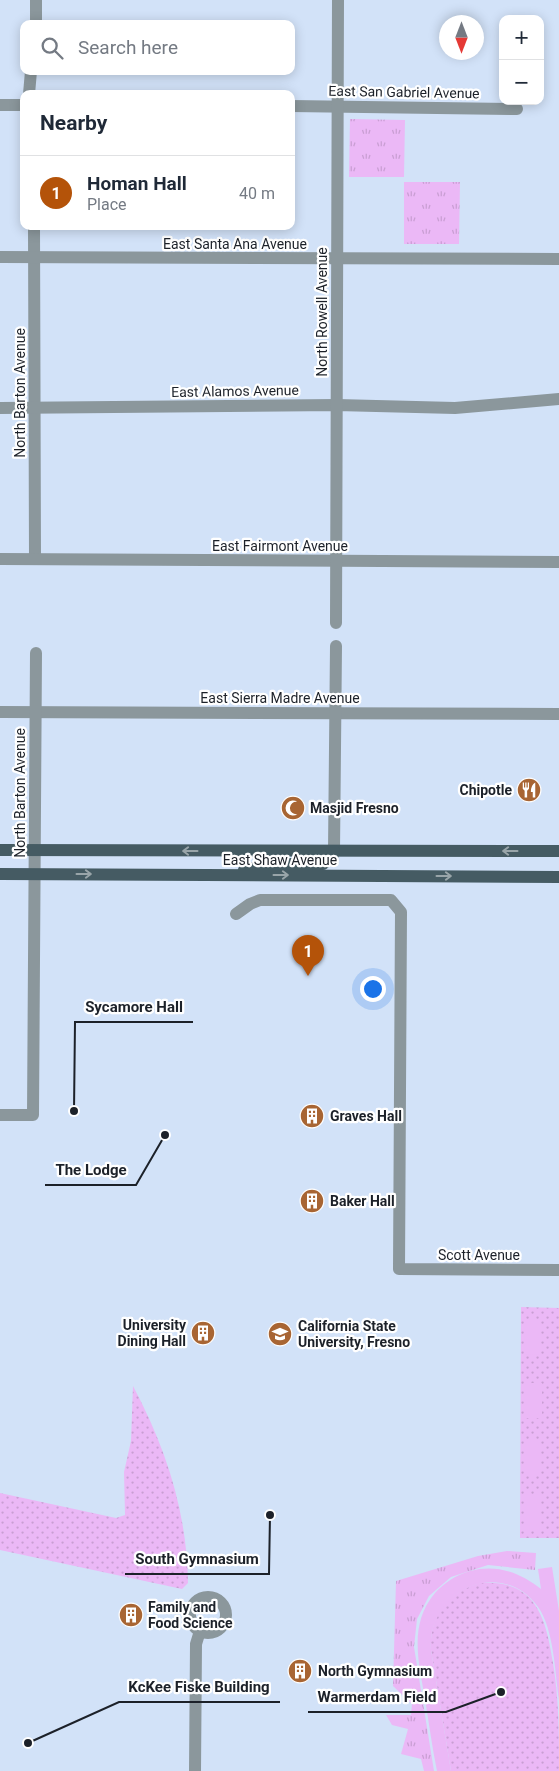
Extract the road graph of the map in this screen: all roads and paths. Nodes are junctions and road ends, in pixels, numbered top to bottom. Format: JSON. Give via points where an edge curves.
{"nodes":[{"id":1,"x":36,"y":0,"type":"edge"},
{"id":2,"x":338,"y":0,"type":"edge"},
{"id":3,"x":36,"y":20,"type":"edge"},
{"id":4,"x":31,"y":75,"type":"edge"},
{"id":5,"x":29,"y":90,"type":"edge"},
{"id":6,"x":0,"y":105,"type":"edge"},
{"id":7,"x":20,"y":105,"type":"edge"},
{"id":8,"x":295,"y":106,"type":"edge"},
{"id":9,"x":338,"y":107,"type":"junction"},
{"id":10,"x":517,"y":108,"type":"dead end"},
{"id":11,"x":34,"y":230,"type":"edge"},
{"id":12,"x":0,"y":257,"type":"edge"},
{"id":13,"x":36,"y":258,"type":"junction"},
{"id":14,"x":559,"y":259,"type":"edge"},
{"id":15,"x":337,"y":260,"type":"junction"},
{"id":16,"x":559,"y":399,"type":"edge"},
{"id":17,"x":337,"y":405,"type":"junction"},
{"id":18,"x":0,"y":408,"type":"edge"},
{"id":19,"x":35,"y":408,"type":"junction"},
{"id":20,"x":0,"y":559,"type":"edge"},
{"id":21,"x":35,"y":559,"type":"junction"},
{"id":22,"x":336,"y":561,"type":"junction"},
{"id":23,"x":559,"y":562,"type":"edge"},
{"id":24,"x":336,"y":624,"type":"dead end"},
{"id":25,"x":336,"y":646,"type":"dead end"},
{"id":26,"x":36,"y":653,"type":"dead end"},
{"id":27,"x":0,"y":712,"type":"edge"},
{"id":28,"x":36,"y":712,"type":"junction"},
{"id":29,"x":336,"y":713,"type":"junction"},
{"id":30,"x":559,"y":714,"type":"edge"},
{"id":31,"x":0,"y":850,"type":"edge"},
{"id":32,"x":35,"y":850,"type":"junction"},
{"id":33,"x":334,"y":851,"type":"junction"},
{"id":34,"x":559,"y":851,"type":"edge"},
{"id":35,"x":0,"y":874,"type":"edge"},
{"id":36,"x":35,"y":874,"type":"junction"},
{"id":37,"x":222,"y":875,"type":"junction"},
{"id":38,"x":559,"y":877,"type":"edge"},
{"id":39,"x":236,"y":914,"type":"dead end"},
{"id":40,"x":0,"y":1115,"type":"edge"},
{"id":41,"x":559,"y":1270,"type":"edge"},
{"id":42,"x":200,"y":1631,"type":"dead end"},
{"id":43,"x":195,"y":1771,"type":"edge"}],
"edges":[{"from":1,"to":3,"type":"street"},
{"from":2,"to":9,"type":"street","name":"North Rowell Avenue"},
{"from":4,"to":5,"type":"street"},
{"from":6,"to":7,"type":"street"},
{"from":8,"to":9,"type":"street","name":"East San Gabriel Avenue"},
{"from":9,"to":10,"type":"street","name":"East San Gabriel Avenue"},
{"from":9,"to":15,"type":"street","name":"North Rowell Avenue"},
{"from":11,"to":13,"type":"street","name":"North Barton Avenue"},
{"from":12,"to":13,"type":"street","name":"East Santa Ana Avenue"},
{"from":13,"to":15,"type":"street","name":"East Santa Ana Avenue"},
{"from":13,"to":19,"type":"street","name":"North Barton Avenue"},
{"from":14,"to":15,"type":"street","name":"East Santa Ana Avenue"},
{"from":15,"to":17,"type":"street","name":"North Rowell Avenue"},
{"from":16,"to":17,"type":"street","name":"East Alamos Avenue","via":[[455,408]]},
{"from":17,"to":19,"type":"street","name":"East Alamos Avenue"},
{"from":17,"to":22,"type":"street","name":"North Rowell Avenue"},
{"from":18,"to":19,"type":"street","name":"East Alamos Avenue"},
{"from":19,"to":21,"type":"street","name":"North Barton Avenue"},
{"from":20,"to":21,"type":"street","name":"East Fairmont Avenue"},
{"from":21,"to":22,"type":"street","name":"East Fairmont Avenue"},
{"from":22,"to":23,"type":"street","name":"East Fairmont Avenue"},
{"from":22,"to":24,"type":"street","name":"North Rowell Avenue"},
{"from":25,"to":29,"type":"street"},
{"from":26,"to":28,"type":"street","name":"North Barton Avenue"},
{"from":27,"to":28,"type":"street","name":"East Sierra Madre Avenue"},
{"from":28,"to":29,"type":"street","name":"East Sierra Madre Avenue"},
{"from":28,"to":32,"type":"street","name":"North Barton Avenue"},
{"from":29,"to":30,"type":"street","name":"East Sierra Madre Avenue"},
{"from":29,"to":33,"type":"street"},
{"from":31,"to":32,"type":"main road","name":"East Shaw Avenue"},
{"from":33,"to":32,"type":"main road","name":"East Shaw Avenue","one_way":true},
{"from":32,"to":36,"type":"street","name":"North Barton Avenue"},
{"from":34,"to":33,"type":"main road","name":"East Shaw Avenue","one_way":true},
{"from":33,"to":37,"type":"main road","via":[[323,864],[273,864]]},
{"from":35,"to":36,"type":"main road","name":"East Shaw Avenue"},
{"from":36,"to":37,"type":"main road","name":"East Shaw Avenue","one_way":true},
{"from":36,"to":40,"type":"street","name":"North Barton Avenue","via":[[33,1115]]},
{"from":37,"to":38,"type":"main road","name":"East Shaw Avenue","one_way":true},
{"from":39,"to":41,"type":"street","name":"Scott Avenue","via":[[260,900],[391,900],[401,912],[400,1269]]},
{"from":42,"to":43,"type":"street","via":[[196,1644]]}]}
